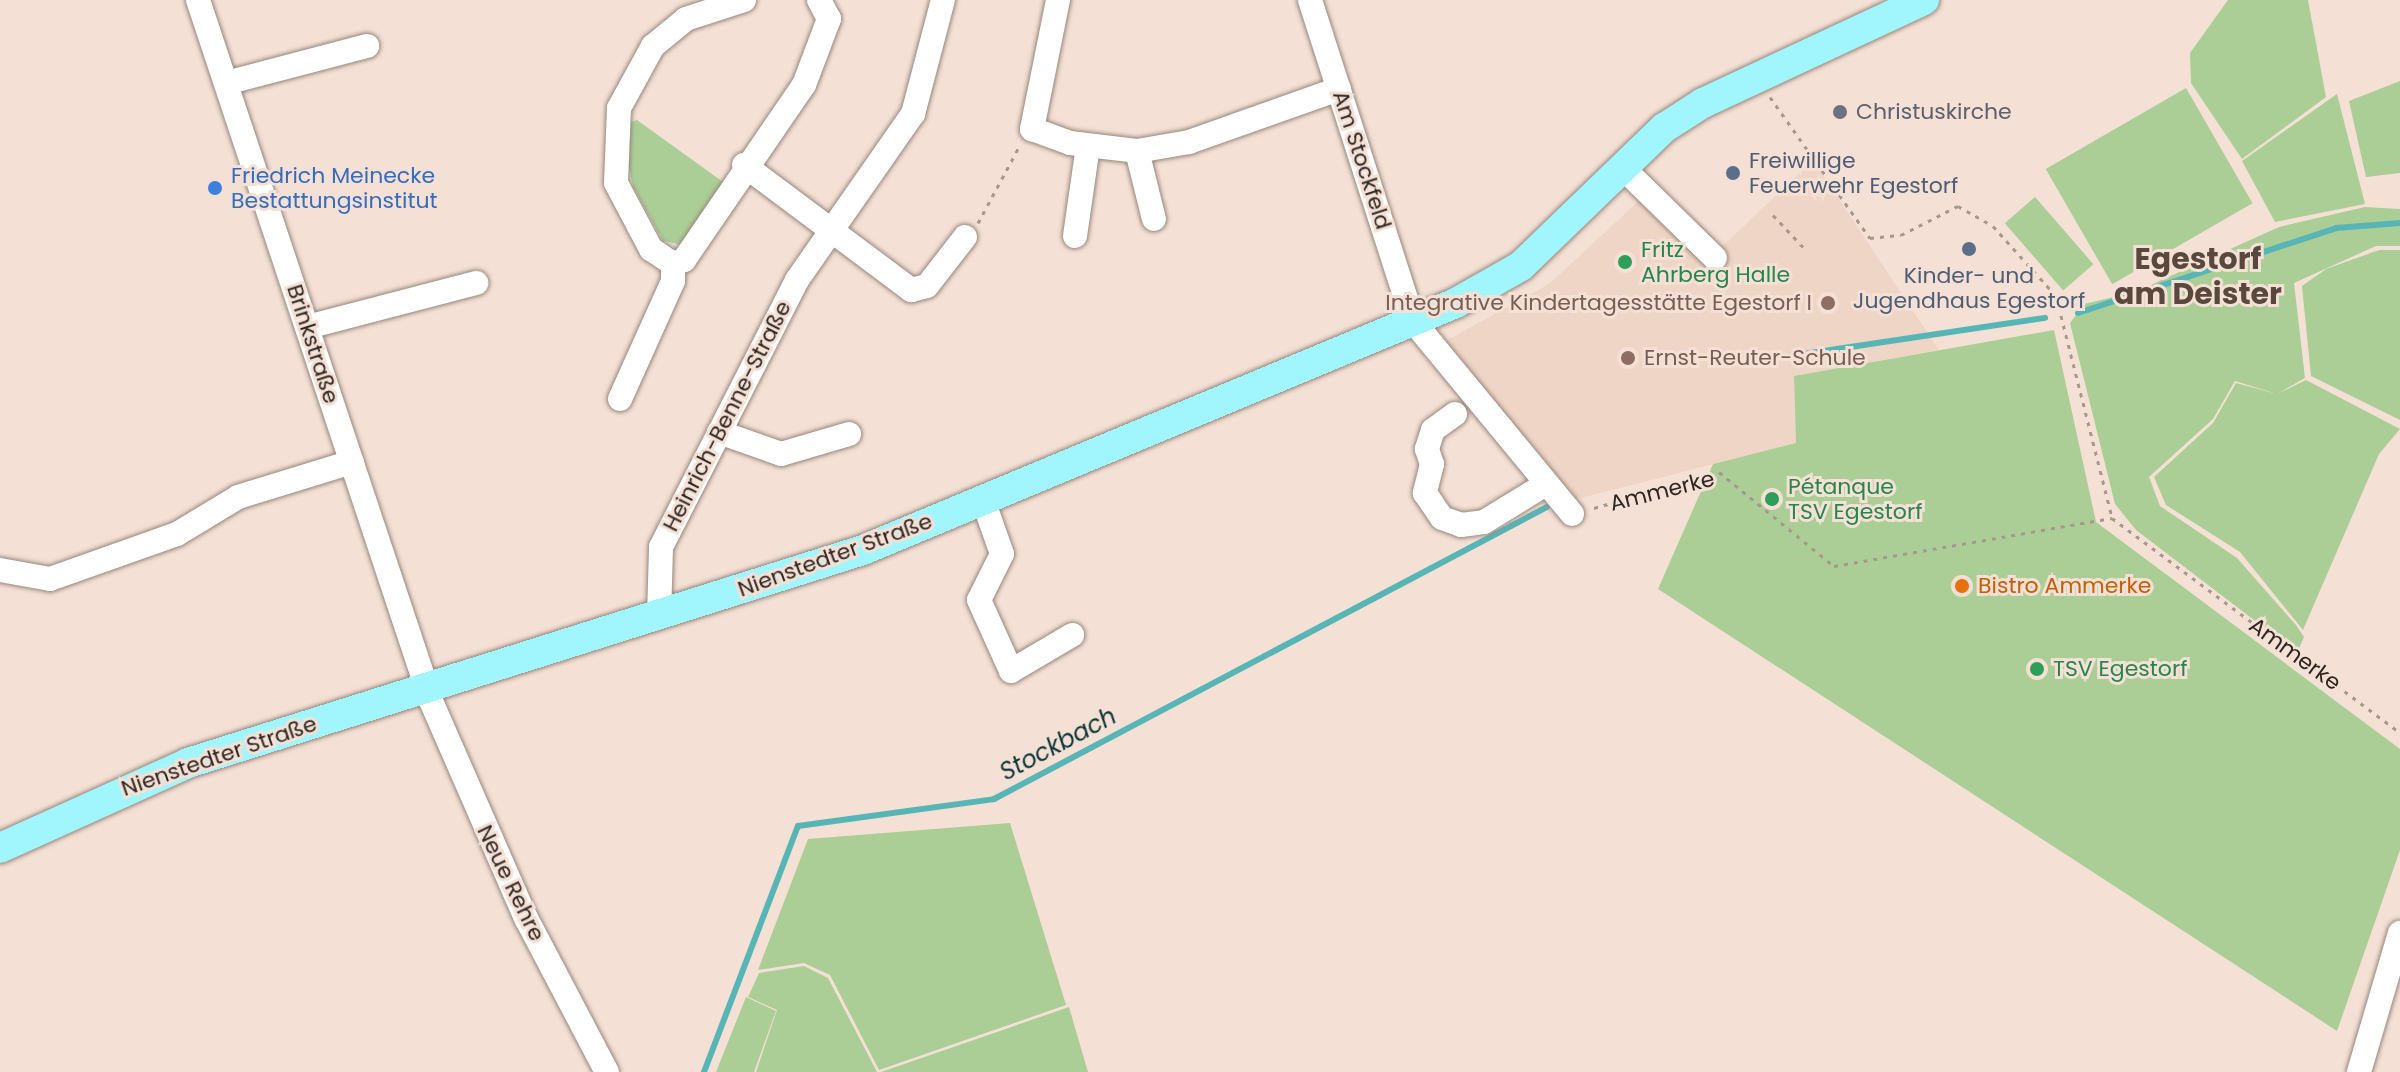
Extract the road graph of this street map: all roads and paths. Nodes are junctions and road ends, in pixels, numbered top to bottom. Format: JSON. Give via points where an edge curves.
{"nodes":[{"id":1,"x":198,"y":0,"type":"edge"},
{"id":2,"x":744,"y":0,"type":"edge"},
{"id":3,"x":943,"y":0,"type":"edge"},
{"id":4,"x":1058,"y":0,"type":"edge"},
{"id":5,"x":1310,"y":0,"type":"edge"},
{"id":6,"x":1924,"y":0,"type":"edge"},
{"id":7,"x":825,"y":2,"type":"edge"},
{"id":8,"x":367,"y":46,"type":"dead end"},
{"id":9,"x":1754,"y":78,"type":"junction"},
{"id":10,"x":226,"y":83,"type":"junction"},
{"id":11,"x":1339,"y":89,"type":"junction"},
{"id":12,"x":1032,"y":129,"type":"junction"},
{"id":13,"x":1088,"y":146,"type":"junction"},
{"id":14,"x":1137,"y":151,"type":"junction"},
{"id":15,"x":744,"y":165,"type":"junction"},
{"id":16,"x":1622,"y":167,"type":"junction"},
{"id":17,"x":1773,"y":215,"type":"dead end"},
{"id":18,"x":1154,"y":219,"type":"dead end"},
{"id":19,"x":834,"y":228,"type":"junction"},
{"id":20,"x":1075,"y":236,"type":"dead end"},
{"id":21,"x":965,"y":237,"type":"joint"},
{"id":22,"x":1806,"y":250,"type":"dead end"},
{"id":23,"x":1715,"y":258,"type":"dead end"},
{"id":24,"x":673,"y":264,"type":"junction"},
{"id":25,"x":476,"y":283,"type":"dead end"},
{"id":26,"x":1413,"y":321,"type":"junction"},
{"id":27,"x":307,"y":327,"type":"junction"},
{"id":28,"x":620,"y":399,"type":"dead end"},
{"id":29,"x":1455,"y":414,"type":"dead end"},
{"id":30,"x":719,"y":432,"type":"junction"},
{"id":31,"x":849,"y":434,"type":"dead end"},
{"id":32,"x":352,"y":462,"type":"junction"},
{"id":33,"x":1546,"y":484,"type":"junction"},
{"id":34,"x":983,"y":500,"type":"junction"},
{"id":35,"x":1572,"y":514,"type":"joint"},
{"id":36,"x":2112,"y":518,"type":"junction"},
{"id":37,"x":0,"y":570,"type":"edge"},
{"id":38,"x":659,"y":616,"type":"junction"},
{"id":39,"x":1072,"y":635,"type":"dead end"},
{"id":40,"x":427,"y":689,"type":"junction"},
{"id":41,"x":2400,"y":733,"type":"edge"},
{"id":42,"x":0,"y":848,"type":"edge"},
{"id":43,"x":2400,"y":933,"type":"edge"},
{"id":44,"x":607,"y":1072,"type":"edge"},
{"id":45,"x":2359,"y":1072,"type":"edge"}],
"edges":[{"from":1,"to":10,"type":"street","name":"Brinkstraße"},
{"from":2,"to":24,"type":"street","via":[[686,19],[653,46],[619,108],[616,183],[651,249]]},
{"from":3,"to":19,"type":"street","name":"Heinrich-Benne-Straße","via":[[913,114]]},
{"from":4,"to":12,"type":"street"},
{"from":5,"to":11,"type":"street","name":"Am Stockfeld"},
{"from":6,"to":9,"type":"main road","name":"Nienstedter Straße"},
{"from":7,"to":15,"type":"street","via":[[829,19],[804,85]]},
{"from":8,"to":10,"type":"street"},
{"from":9,"to":16,"type":"main road","name":"Nienstedter Straße","via":[[1664,128]]},
{"from":9,"to":36,"type":"path","via":[[1870,238],[1901,235],[1948,208],[1976,213],[2056,296]]},
{"from":10,"to":27,"type":"street","name":"Brinkstraße"},
{"from":11,"to":14,"type":"street","via":[[1189,142]]},
{"from":11,"to":26,"type":"street","name":"Am Stockfeld"},
{"from":12,"to":13,"type":"street"},
{"from":12,"to":21,"type":"path"},
{"from":13,"to":14,"type":"street"},
{"from":13,"to":20,"type":"street"},
{"from":14,"to":18,"type":"street"},
{"from":15,"to":19,"type":"street"},
{"from":15,"to":24,"type":"street","via":[[684,260]]},
{"from":16,"to":23,"type":"street"},
{"from":16,"to":26,"type":"main road","name":"Nienstedter Straße","via":[[1521,266]]},
{"from":17,"to":22,"type":"path"},
{"from":19,"to":21,"type":"street","via":[[911,290],[927,286]]},
{"from":19,"to":30,"type":"street","name":"Heinrich-Benne-Straße","via":[[797,280]]},
{"from":24,"to":28,"type":"street","via":[[673,281]]},
{"from":25,"to":27,"type":"street"},
{"from":26,"to":33,"type":"street"},
{"from":26,"to":34,"type":"main road","name":"Nienstedter Straße"},
{"from":27,"to":32,"type":"street","name":"Brinkstraße"},
{"from":29,"to":33,"type":"street","via":[[1433,430],[1427,449],[1432,464],[1425,493],[1442,518],[1461,525],[1484,522]]},
{"from":30,"to":31,"type":"street","via":[[781,454]]},
{"from":30,"to":38,"type":"street","name":"Heinrich-Benne-Straße","via":[[661,547]]},
{"from":32,"to":37,"type":"street","via":[[238,497],[177,534],[50,579]]},
{"from":32,"to":40,"type":"street","name":"Brinkstraße"},
{"from":33,"to":35,"type":"street"},
{"from":34,"to":38,"type":"main road","name":"Nienstedter Straße","via":[[863,550]]},
{"from":34,"to":39,"type":"street","via":[[1002,554],[979,600],[1011,671]]},
{"from":35,"to":36,"type":"path","name":"Ammerke","via":[[1719,472],[1834,566]]},
{"from":36,"to":41,"type":"path","name":"Ammerke"},
{"from":38,"to":40,"type":"main road","name":"Nienstedter Straße"},
{"from":40,"to":42,"type":"main road","name":"Nienstedter Straße","via":[[173,769]]},
{"from":40,"to":44,"type":"street","name":"Neue Rehre","via":[[520,905]]},
{"from":43,"to":45,"type":"street"}]}
